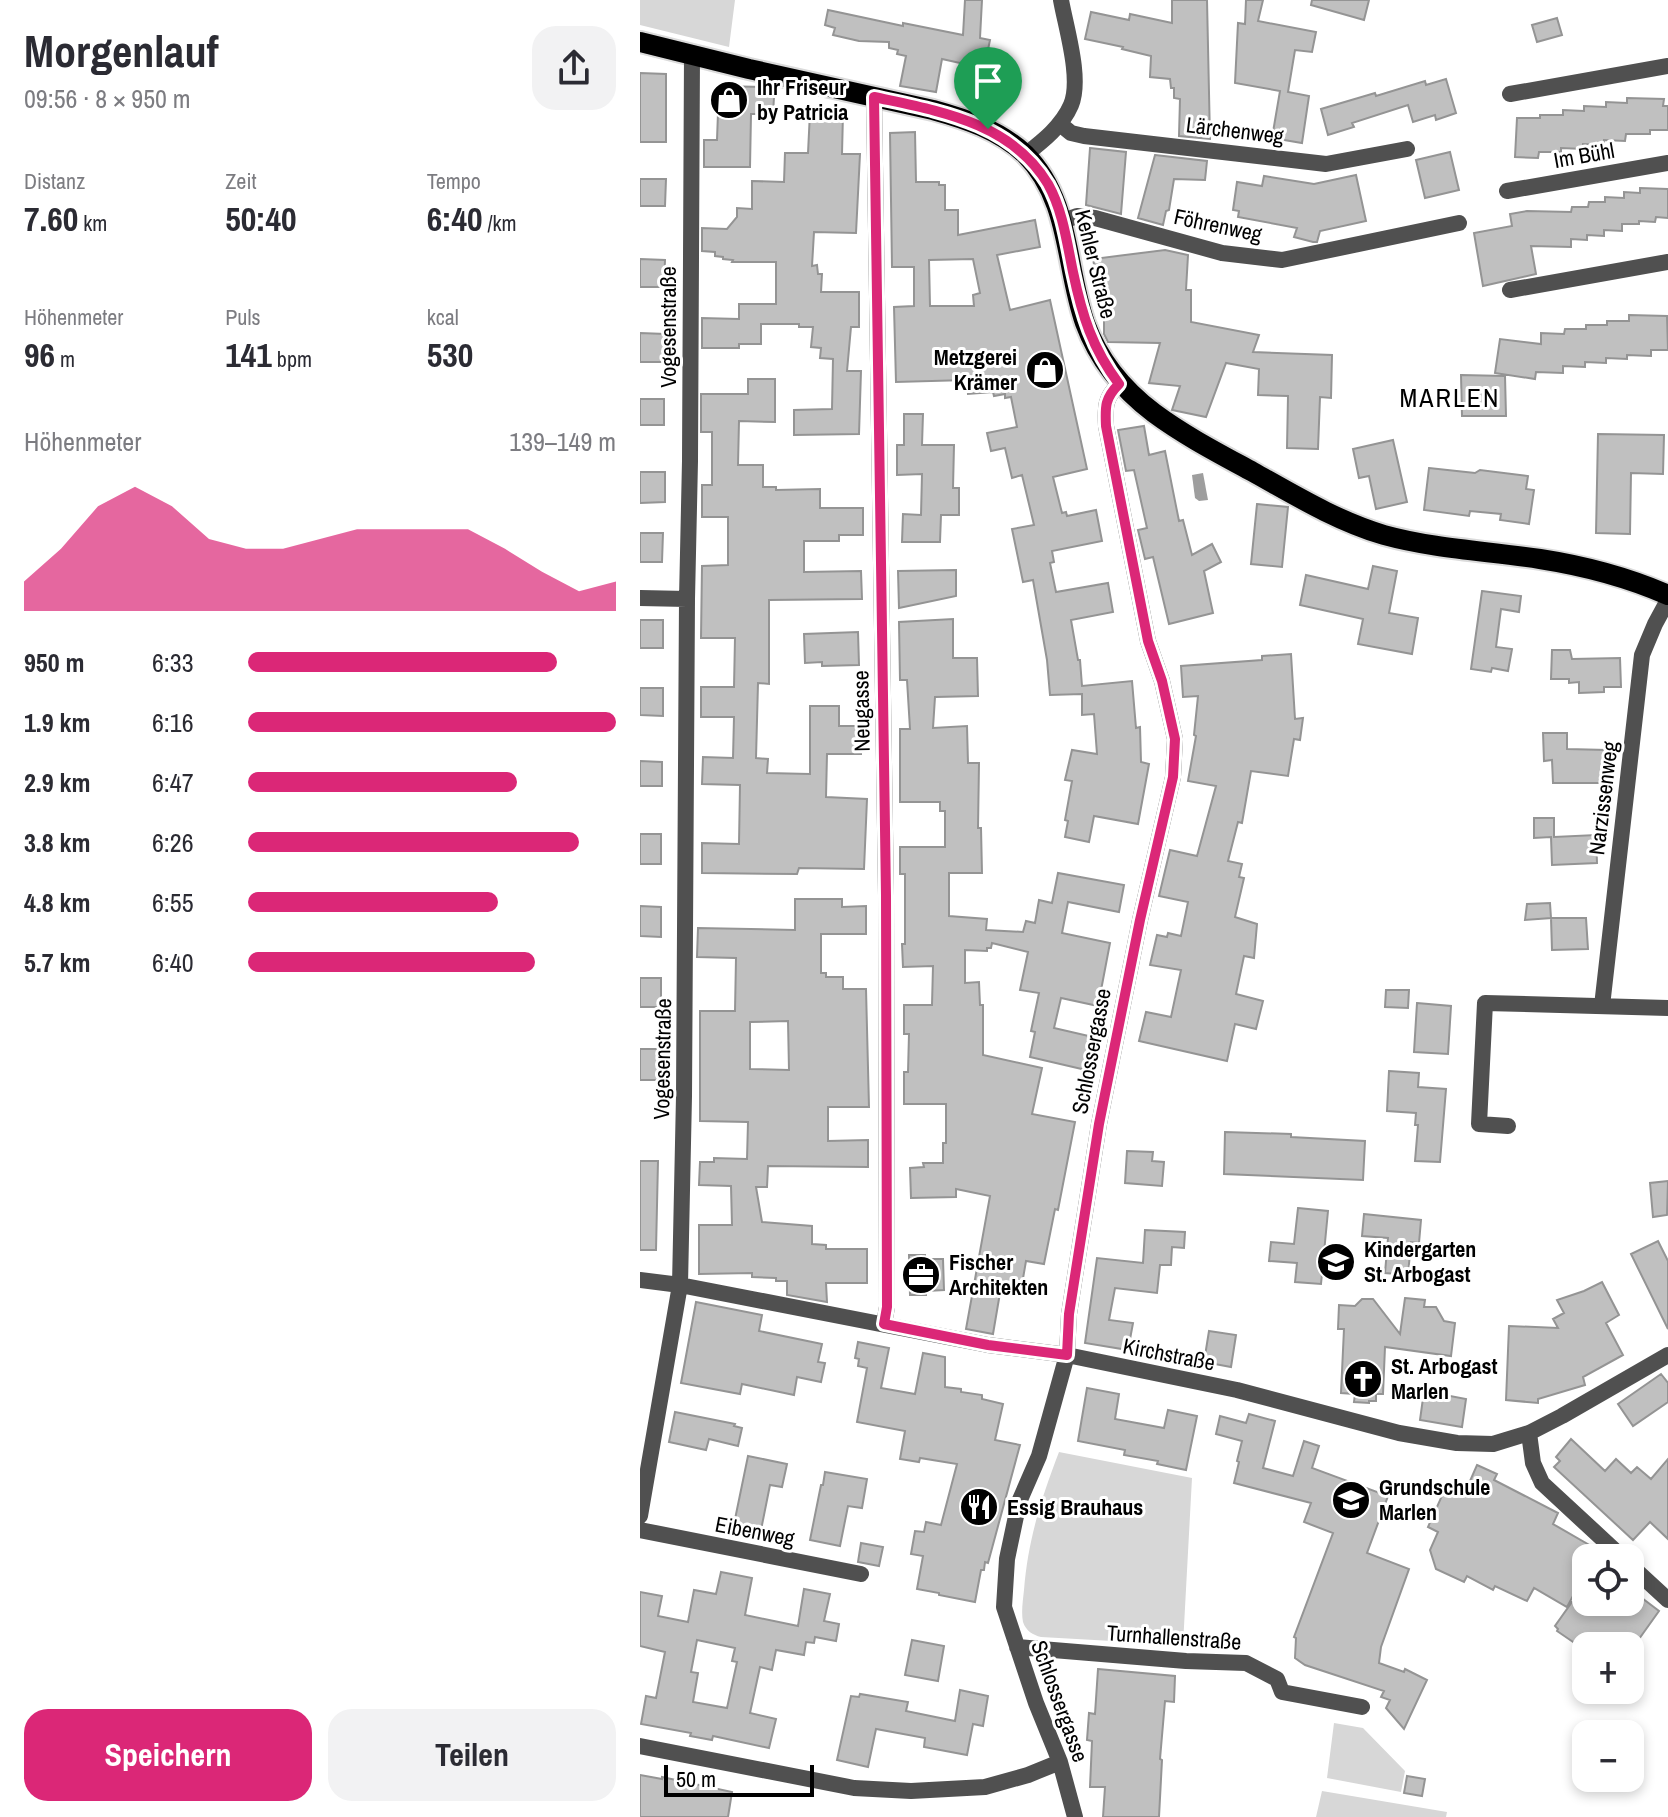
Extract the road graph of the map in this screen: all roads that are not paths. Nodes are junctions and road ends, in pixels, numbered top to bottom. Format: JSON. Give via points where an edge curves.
{"nodes":[{"id":1,"x":1061,"y":0,"type":"edge"},
{"id":2,"x":640,"y":42,"type":"edge"},
{"id":3,"x":692,"y":55,"type":"junction"},
{"id":4,"x":1668,"y":66,"type":"edge"},
{"id":5,"x":1510,"y":94,"type":"dead end"},
{"id":6,"x":874,"y":97,"type":"junction"},
{"id":7,"x":1060,"y":124,"type":"junction"},
{"id":8,"x":1407,"y":149,"type":"dead end"},
{"id":9,"x":1025,"y":155,"type":"junction"},
{"id":10,"x":1668,"y":163,"type":"edge"},
{"id":11,"x":1507,"y":191,"type":"dead end"},
{"id":12,"x":1063,"y":221,"type":"junction"},
{"id":13,"x":1459,"y":223,"type":"dead end"},
{"id":14,"x":1668,"y":262,"type":"edge"},
{"id":15,"x":1510,"y":290,"type":"dead end"},
{"id":16,"x":1119,"y":384,"type":"junction"},
{"id":17,"x":640,"y":598,"type":"edge"},
{"id":18,"x":1668,"y":598,"type":"edge"},
{"id":19,"x":687,"y":599,"type":"junction"},
{"id":20,"x":1602,"y":1006,"type":"junction"},
{"id":21,"x":1668,"y":1008,"type":"edge"},
{"id":22,"x":1508,"y":1126,"type":"dead end"},
{"id":23,"x":640,"y":1280,"type":"edge"},
{"id":24,"x":680,"y":1285,"type":"junction"},
{"id":25,"x":884,"y":1324,"type":"junction"},
{"id":26,"x":1067,"y":1355,"type":"junction"},
{"id":27,"x":1668,"y":1355,"type":"edge"},
{"id":28,"x":1529,"y":1433,"type":"junction"},
{"id":29,"x":640,"y":1516,"type":"edge"},
{"id":30,"x":640,"y":1530,"type":"edge"},
{"id":31,"x":1608,"y":1544,"type":"edge"},
{"id":32,"x":861,"y":1574,"type":"dead end"},
{"id":33,"x":1644,"y":1578,"type":"edge"},
{"id":34,"x":1668,"y":1600,"type":"edge"},
{"id":35,"x":1017,"y":1647,"type":"junction"},
{"id":36,"x":1362,"y":1707,"type":"dead end"},
{"id":37,"x":640,"y":1746,"type":"edge"},
{"id":38,"x":1060,"y":1762,"type":"junction"},
{"id":39,"x":1075,"y":1817,"type":"edge"}],
"edges":[{"from":1,"to":7,"type":"street","via":[[1076,80],[1072,104]]},
{"from":2,"to":3,"type":"main road","name":"Kehler Straße"},
{"from":3,"to":6,"type":"main road","name":"Kehler Straße"},
{"from":3,"to":19,"type":"street","name":"Vogesenstraße"},
{"from":4,"to":5,"type":"street"},
{"from":6,"to":9,"type":"main road","name":"Kehler Straße","via":[[962,118]]},
{"from":6,"to":25,"type":"street","name":"Neugasse","via":[[886,895]]},
{"from":7,"to":8,"type":"street","name":"Lärchenweg","via":[[1084,136],[1326,164]]},
{"from":7,"to":9,"type":"street"},
{"from":9,"to":12,"type":"main road","name":"Kehler Straße","via":[[1048,184]]},
{"from":10,"to":11,"type":"street","name":"Im Bühl"},
{"from":12,"to":13,"type":"street","name":"Föhrenweg","via":[[1095,218],[1222,253],[1282,260]]},
{"from":12,"to":16,"type":"main road","name":"Kehler Straße","via":[[1084,321]]},
{"from":14,"to":15,"type":"street"},
{"from":16,"to":18,"type":"main road","name":"Kehler Straße","via":[[1209,447],[1344,521],[1451,549],[1605,571]]},
{"from":16,"to":26,"type":"street","name":"Schlossergasse","via":[[1109,394],[1106,426],[1148,641],[1175,739],[1173,777],[1099,1124]]},
{"from":17,"to":19,"type":"street"},
{"from":18,"to":20,"type":"street","name":"Narzissenweg","via":[[1642,655]]},
{"from":19,"to":24,"type":"street","name":"Vogesenstraße"},
{"from":20,"to":21,"type":"street"},
{"from":20,"to":22,"type":"street","via":[[1485,1003],[1479,1124]]},
{"from":23,"to":24,"type":"street","name":"Kirchstraße"},
{"from":24,"to":25,"type":"street","name":"Kirchstraße"},
{"from":24,"to":29,"type":"street","name":"Vogesenstraße"},
{"from":25,"to":26,"type":"street","name":"Kirchstraße"},
{"from":26,"to":28,"type":"street","name":"Kirchstraße","via":[[1442,1441],[1493,1444]]},
{"from":26,"to":35,"type":"street","name":"Schlossergasse","via":[[1039,1456],[1019,1502],[1007,1559],[1004,1607]]},
{"from":27,"to":28,"type":"street","name":"Kirchstraße"},
{"from":28,"to":31,"type":"street","via":[[1542,1483]]},
{"from":30,"to":32,"type":"street","name":"Eibenweg"},
{"from":33,"to":34,"type":"street"},
{"from":35,"to":36,"type":"street","name":"Turnhallenstraße","via":[[1246,1663],[1277,1679],[1282,1692]]},
{"from":35,"to":38,"type":"street","name":"Schlossergasse"},
{"from":37,"to":38,"type":"street","via":[[854,1788],[911,1791],[985,1787]]},
{"from":38,"to":39,"type":"street","name":"Schlossergasse"}]}
